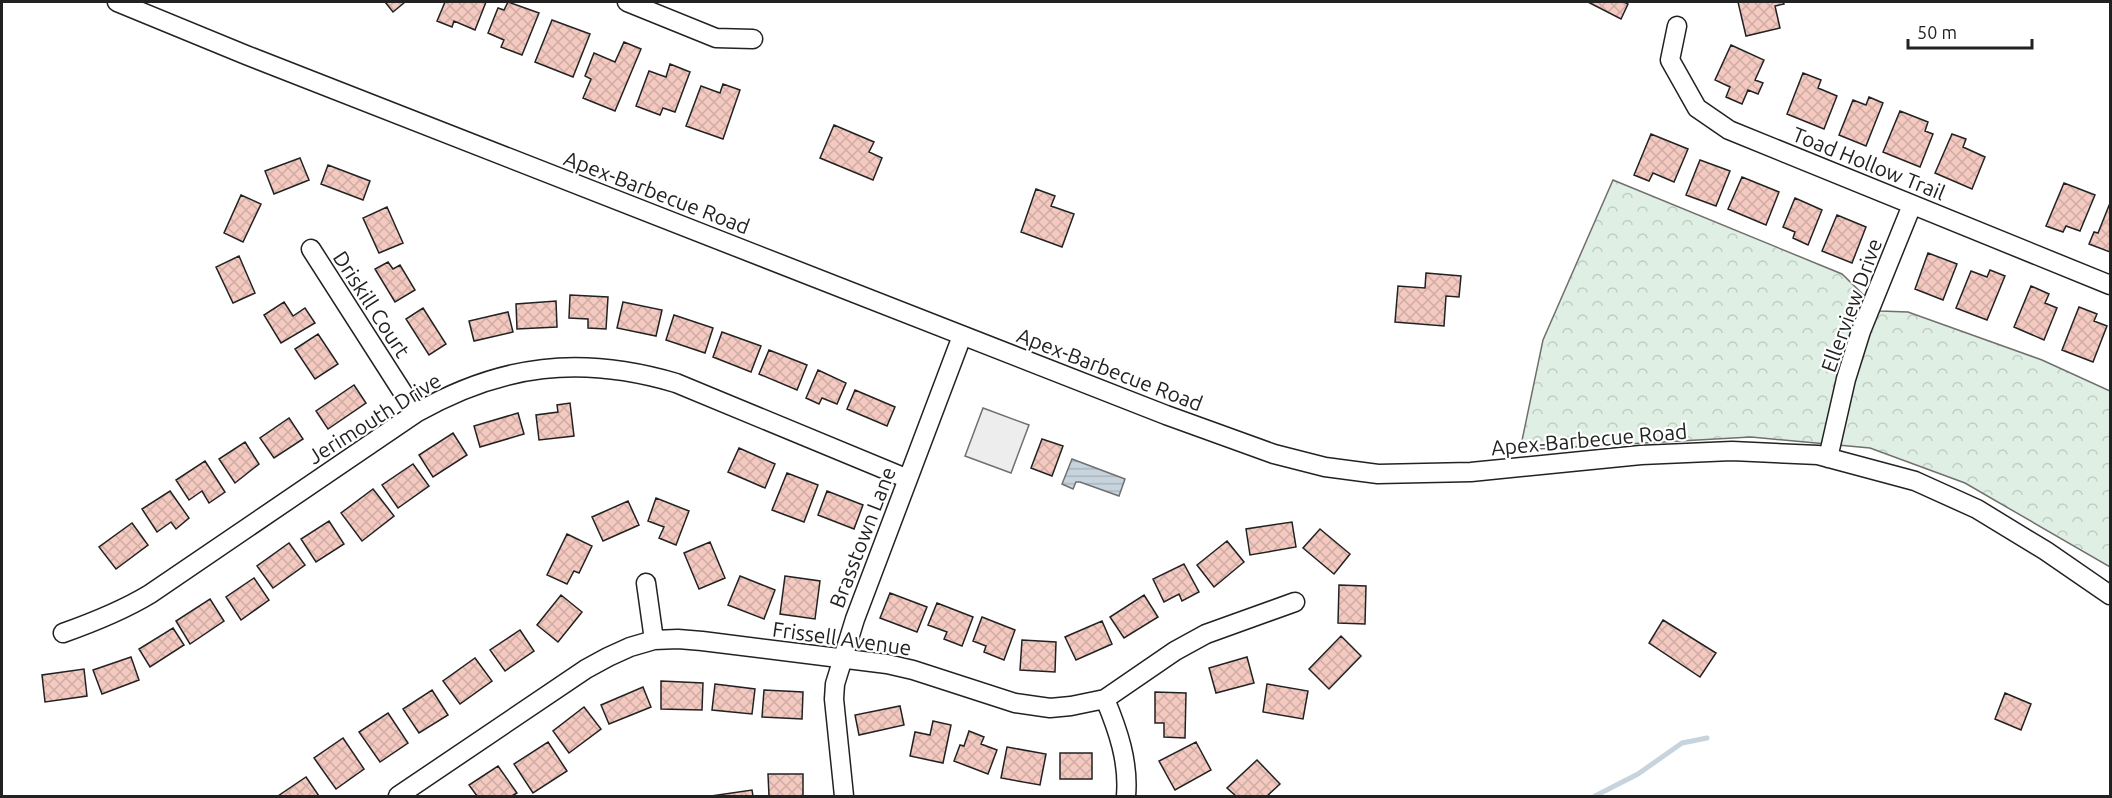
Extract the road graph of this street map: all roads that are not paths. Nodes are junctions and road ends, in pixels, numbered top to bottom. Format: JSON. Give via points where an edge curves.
{"nodes":[{"id":1,"x":117,"y":2,"type":"edge"},
{"id":2,"x":627,"y":2,"type":"edge"},
{"id":3,"x":1677,"y":26,"type":"dead end"},
{"id":4,"x":753,"y":39,"type":"dead end"},
{"id":5,"x":1912,"y":205,"type":"junction"},
{"id":6,"x":311,"y":249,"type":"dead end"},
{"id":7,"x":2110,"y":285,"type":"edge"},
{"id":8,"x":962,"y":336,"type":"junction"},
{"id":9,"x":416,"y":413,"type":"junction"},
{"id":10,"x":1828,"y":458,"type":"junction"},
{"id":11,"x":908,"y":479,"type":"junction"},
{"id":12,"x":646,"y":584,"type":"dead end"},
{"id":13,"x":2110,"y":595,"type":"edge"},
{"id":14,"x":1295,"y":602,"type":"dead end"},
{"id":15,"x":63,"y":633,"type":"dead end"},
{"id":16,"x":654,"y":640,"type":"junction"},
{"id":17,"x":842,"y":659,"type":"junction"},
{"id":18,"x":1105,"y":699,"type":"junction"},
{"id":19,"x":398,"y":796,"type":"edge"},
{"id":20,"x":844,"y":796,"type":"edge"},
{"id":21,"x":1126,"y":796,"type":"edge"}],
"edges":[{"from":1,"to":8,"type":"street","name":"Apex-Barbecue Road"},
{"from":2,"to":4,"type":"street","via":[[716,38]]},
{"from":3,"to":5,"type":"street","name":"Toad Hollow Trail","via":[[1670,60],[1697,108],[1729,130]]},
{"from":5,"to":7,"type":"street","name":"Toad Hollow Trail"},
{"from":5,"to":10,"type":"street","name":"Ellerview Drive","via":[[1861,331]]},
{"from":6,"to":9,"type":"street","name":"Driskill Court"},
{"from":8,"to":10,"type":"street","name":"Apex-Barbecue Road","via":[[1230,439],[1325,467],[1378,474],[1471,472],[1641,455],[1732,451],[1791,452]]},
{"from":8,"to":11,"type":"street","name":"Brasstown Lane"},
{"from":9,"to":11,"type":"street","name":"Jerimouth Drive","via":[[467,387],[517,372],[577,366],[631,372],[676,383]]},
{"from":9,"to":15,"type":"street","name":"Jerimouth Drive","via":[[150,594],[125,609]]},
{"from":10,"to":13,"type":"street","name":"Apex-Barbecue Road","via":[[1915,481],[1977,509]]},
{"from":11,"to":17,"type":"street","name":"Brasstown Lane"},
{"from":12,"to":16,"type":"street"},
{"from":14,"to":18,"type":"street","name":"Frissell Avenue","via":[[1206,634]]},
{"from":16,"to":17,"type":"street","name":"Frissell Avenue","via":[[702,641]]},
{"from":16,"to":19,"type":"street","name":"Frissell Avenue","via":[[586,669]]},
{"from":17,"to":18,"type":"street","name":"Frissell Avenue","via":[[913,670],[1032,706],[1071,706]]},
{"from":17,"to":20,"type":"street","name":"Brasstown Lane","via":[[834,699]]},
{"from":18,"to":21,"type":"street","via":[[1122,743]]}]}
